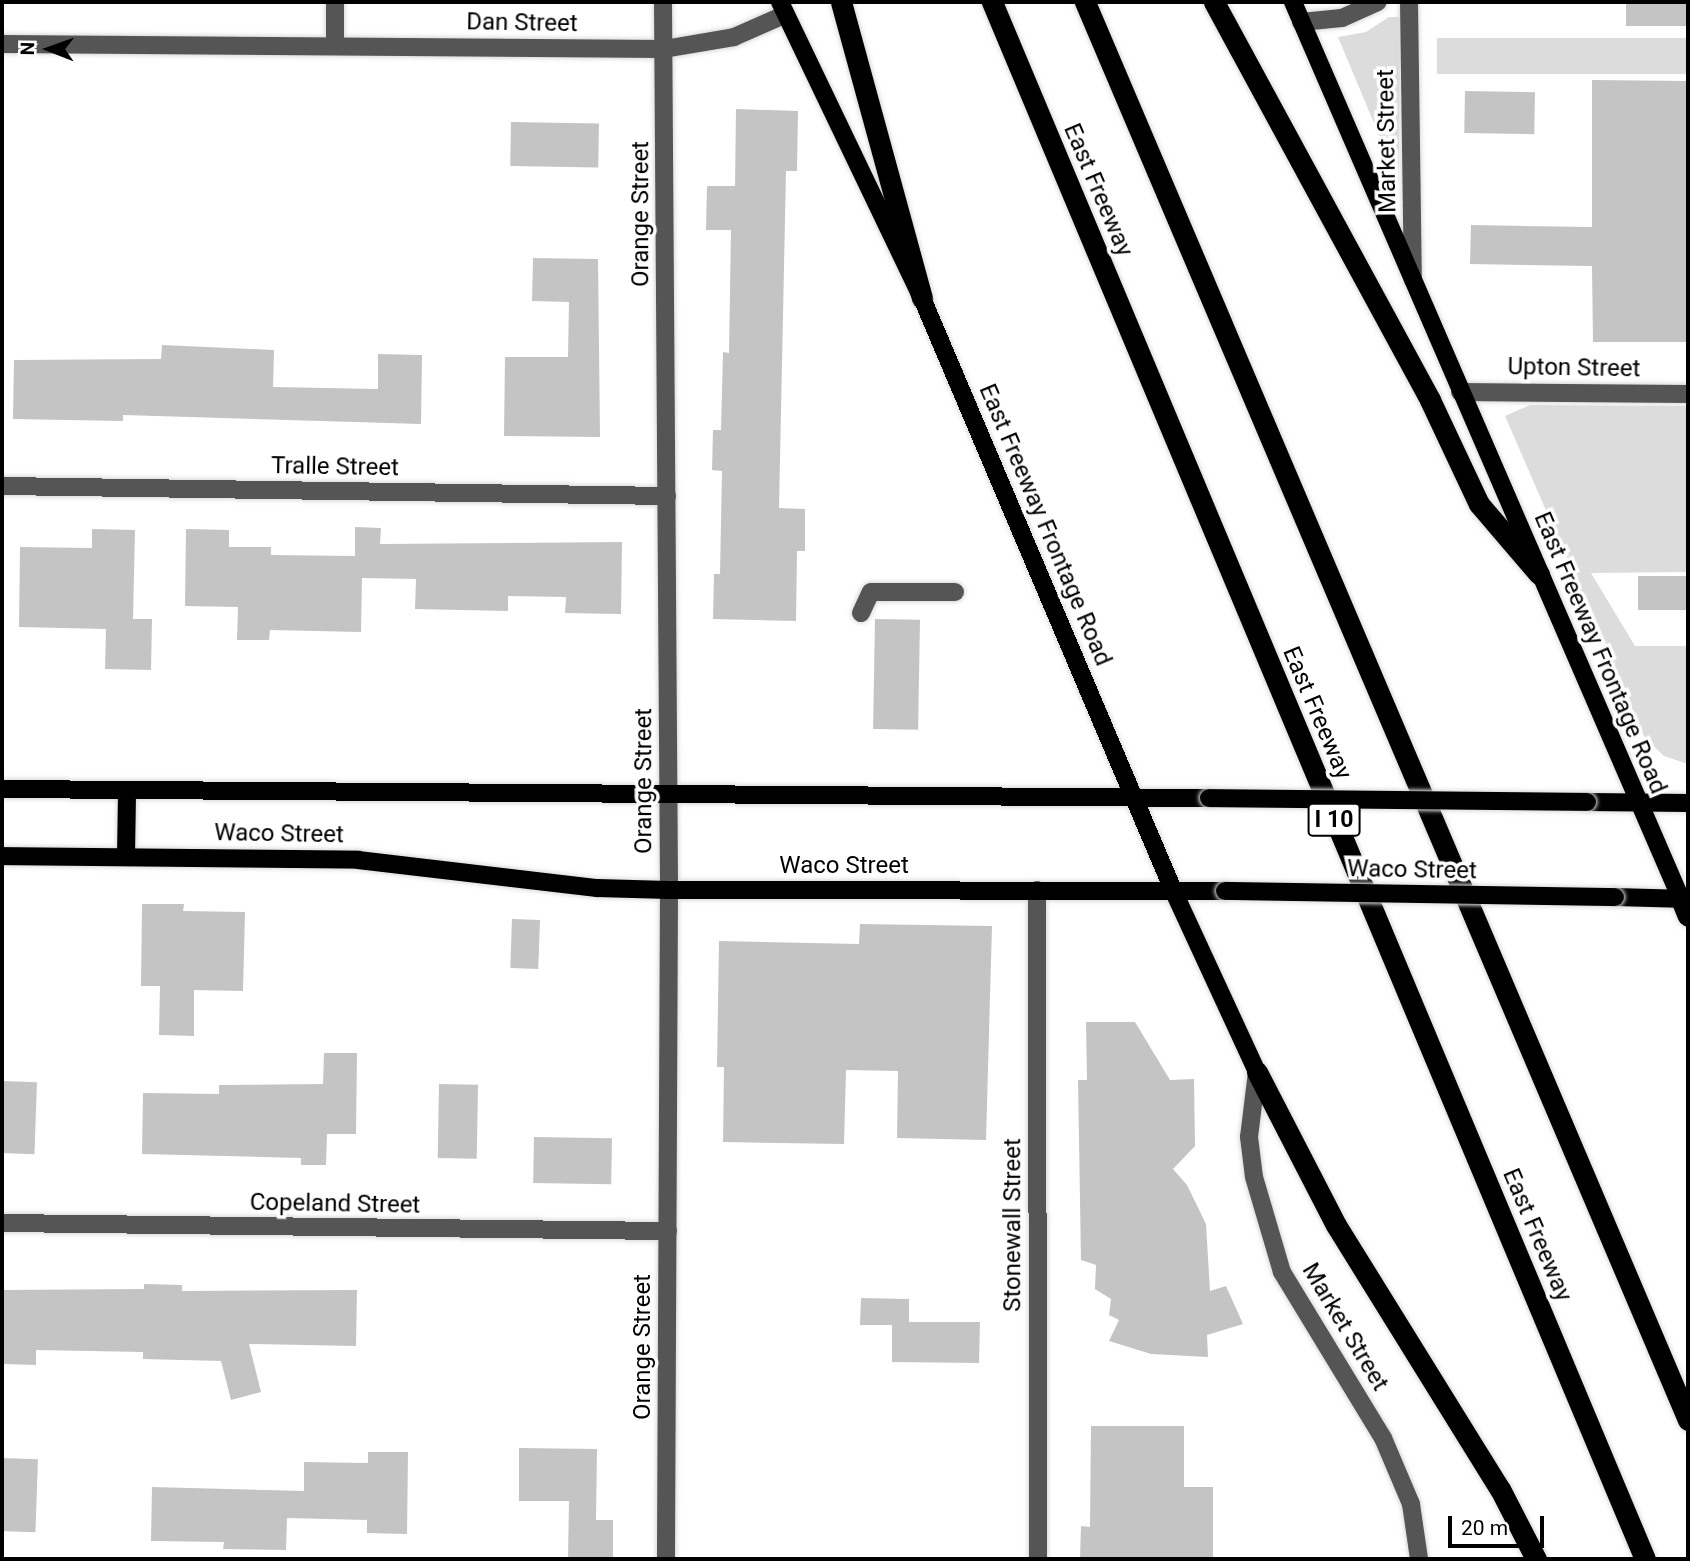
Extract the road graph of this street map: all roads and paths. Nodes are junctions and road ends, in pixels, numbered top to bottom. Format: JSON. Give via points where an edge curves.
{"nodes":[{"id":1,"x":335,"y":2,"type":"edge"},
{"id":2,"x":663,"y":2,"type":"edge"},
{"id":3,"x":841,"y":2,"type":"edge"},
{"id":4,"x":992,"y":2,"type":"edge"},
{"id":5,"x":1085,"y":2,"type":"edge"},
{"id":6,"x":1214,"y":2,"type":"edge"},
{"id":7,"x":1293,"y":2,"type":"edge"},
{"id":8,"x":1378,"y":2,"type":"edge"},
{"id":9,"x":1409,"y":2,"type":"edge"},
{"id":10,"x":782,"y":8,"type":"edge"},
{"id":11,"x":1301,"y":22,"type":"junction"},
{"id":12,"x":2,"y":44,"type":"edge"},
{"id":13,"x":335,"y":45,"type":"junction"},
{"id":14,"x":664,"y":49,"type":"junction"},
{"id":15,"x":1413,"y":280,"type":"junction"},
{"id":16,"x":922,"y":298,"type":"junction"},
{"id":17,"x":1460,"y":391,"type":"junction"},
{"id":18,"x":1688,"y":394,"type":"edge"},
{"id":19,"x":2,"y":486,"type":"edge"},
{"id":20,"x":667,"y":496,"type":"junction"},
{"id":21,"x":1539,"y":574,"type":"junction"},
{"id":22,"x":955,"y":592,"type":"dead end"},
{"id":23,"x":861,"y":613,"type":"dead end"},
{"id":24,"x":2,"y":789,"type":"edge"},
{"id":25,"x":127,"y":790,"type":"junction"},
{"id":26,"x":668,"y":796,"type":"junction"},
{"id":27,"x":1134,"y":797,"type":"junction"},
{"id":28,"x":1639,"y":803,"type":"junction"},
{"id":29,"x":1688,"y":803,"type":"edge"},
{"id":30,"x":2,"y":856,"type":"edge"},
{"id":31,"x":126,"y":857,"type":"junction"},
{"id":32,"x":669,"y":890,"type":"junction"},
{"id":33,"x":1037,"y":890,"type":"junction"},
{"id":34,"x":1173,"y":890,"type":"junction"},
{"id":35,"x":1686,"y":905,"type":"edge"},
{"id":36,"x":1257,"y":1072,"type":"junction"},
{"id":37,"x":2,"y":1223,"type":"edge"},
{"id":38,"x":668,"y":1231,"type":"junction"},
{"id":39,"x":1688,"y":1420,"type":"edge"},
{"id":40,"x":666,"y":1559,"type":"edge"},
{"id":41,"x":1038,"y":1559,"type":"edge"},
{"id":42,"x":1419,"y":1559,"type":"edge"},
{"id":43,"x":1536,"y":1559,"type":"edge"},
{"id":44,"x":1645,"y":1559,"type":"edge"}],
"edges":[{"from":1,"to":13,"type":"street"},
{"from":2,"to":14,"type":"street","name":"Orange Street"},
{"from":3,"to":16,"type":"highway"},
{"from":4,"to":44,"type":"highway","name":"East Freeway","number":"I 10"},
{"from":5,"to":39,"type":"highway"},
{"from":6,"to":21,"type":"highway","via":[[1430,400],[1479,504]]},
{"from":7,"to":11,"type":"main road","name":"East Freeway Frontage Road"},
{"from":8,"to":11,"type":"street","via":[[1342,18]]},
{"from":9,"to":15,"type":"street","name":"Market Street"},
{"from":10,"to":14,"type":"street","name":"Dan Street","via":[[733,37]]},
{"from":10,"to":16,"type":"main road","name":"East Freeway Frontage Road"},
{"from":11,"to":15,"type":"main road","name":"East Freeway Frontage Road"},
{"from":12,"to":13,"type":"street","name":"Dan Street"},
{"from":13,"to":14,"type":"street","name":"Dan Street"},
{"from":14,"to":20,"type":"street","name":"Orange Street"},
{"from":15,"to":17,"type":"main road","name":"East Freeway Frontage Road"},
{"from":16,"to":27,"type":"main road","name":"East Freeway Frontage Road"},
{"from":17,"to":18,"type":"street","name":"Upton Street"},
{"from":17,"to":21,"type":"main road","name":"East Freeway Frontage Road"},
{"from":19,"to":20,"type":"street","name":"Tralle Street"},
{"from":20,"to":26,"type":"street","name":"Orange Street"},
{"from":21,"to":28,"type":"main road","name":"East Freeway Frontage Road"},
{"from":22,"to":23,"type":"street","via":[[871,593]]},
{"from":24,"to":25,"type":"main road","name":"Waco Street"},
{"from":25,"to":26,"type":"main road","name":"Waco Street"},
{"from":25,"to":31,"type":"main road"},
{"from":26,"to":27,"type":"main road","name":"Waco Street"},
{"from":26,"to":32,"type":"street","name":"Orange Street"},
{"from":27,"to":28,"type":"main road","name":"Waco Street","bridge":true},
{"from":27,"to":34,"type":"main road","name":"East Freeway Frontage Road"},
{"from":28,"to":29,"type":"main road","name":"Waco Street"},
{"from":28,"to":35,"type":"main road","name":"East Freeway Frontage Road"},
{"from":30,"to":31,"type":"main road","name":"Waco Street"},
{"from":31,"to":32,"type":"main road","name":"Waco Street","via":[[358,860],[597,888]]},
{"from":32,"to":33,"type":"main road","name":"Waco Street"},
{"from":32,"to":38,"type":"street","name":"Orange Street"},
{"from":33,"to":34,"type":"main road","name":"Waco Street"},
{"from":33,"to":41,"type":"street","name":"Stonewall Street"},
{"from":34,"to":35,"type":"main road","name":"Waco Street","bridge":true,"via":[[1615,897]]},
{"from":34,"to":36,"type":"main road","name":"East Freeway Frontage Road"},
{"from":36,"to":42,"type":"street","name":"Market Street","via":[[1249,1137],[1254,1177],[1282,1272],[1383,1438],[1411,1504]]},
{"from":36,"to":43,"type":"highway","via":[[1336,1225],[1500,1489]]},
{"from":37,"to":38,"type":"street","name":"Copeland Street"},
{"from":38,"to":40,"type":"street","name":"Orange Street"}]}
